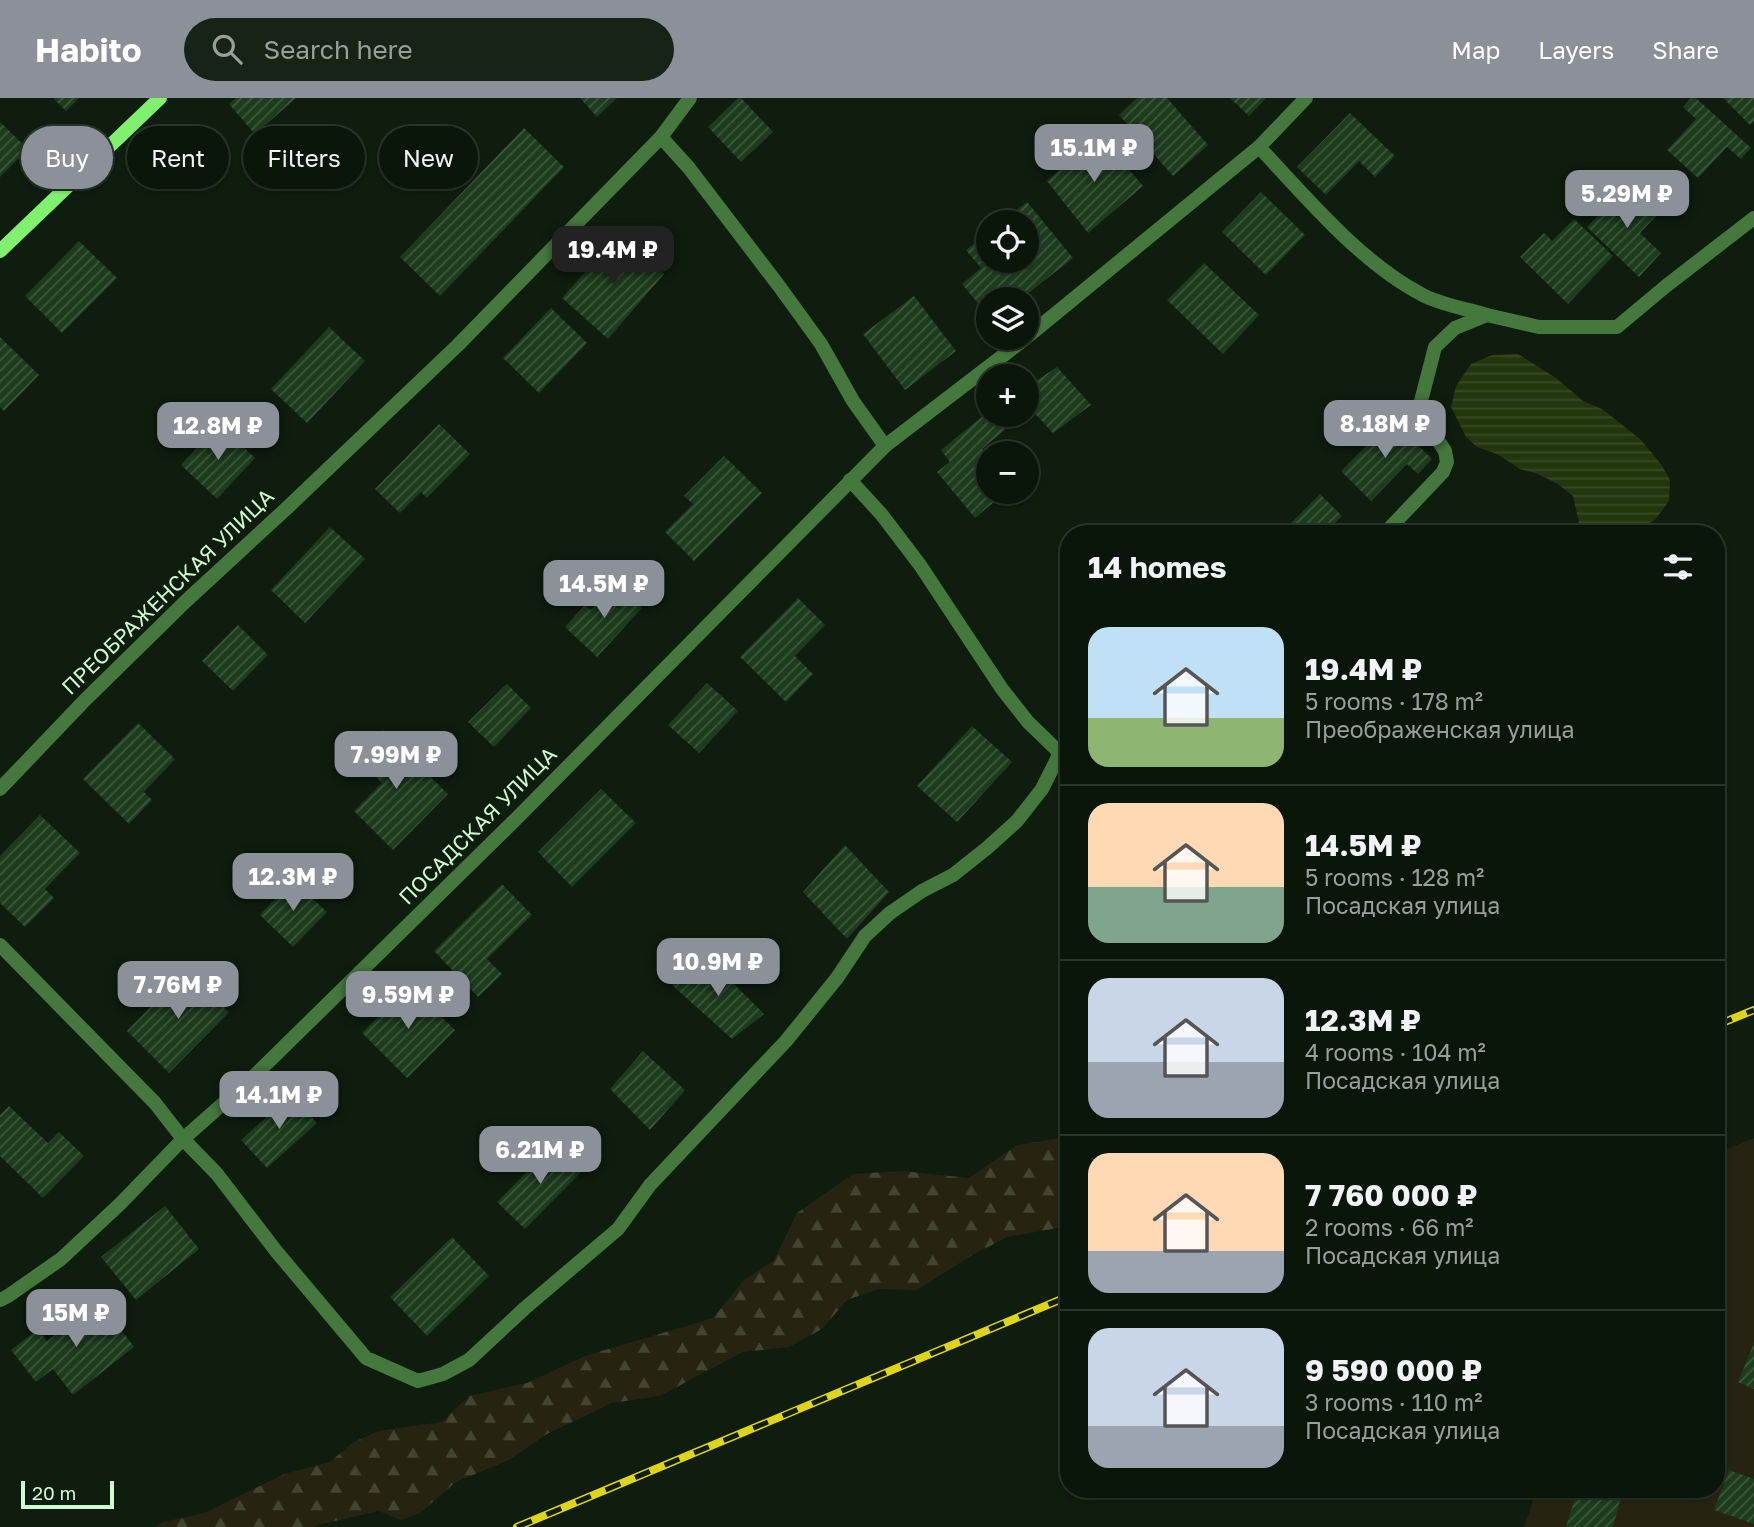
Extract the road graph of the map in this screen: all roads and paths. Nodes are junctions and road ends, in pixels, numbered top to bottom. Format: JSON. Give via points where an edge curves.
{"nodes":[{"id":1,"x":160,"y":98,"type":"edge"},
{"id":2,"x":690,"y":98,"type":"edge"},
{"id":3,"x":1306,"y":98,"type":"edge"},
{"id":4,"x":661,"y":137,"type":"junction"},
{"id":5,"x":1259,"y":147,"type":"junction"},
{"id":6,"x":1754,"y":218,"type":"edge"},
{"id":7,"x":0,"y":251,"type":"edge"},
{"id":8,"x":1487,"y":315,"type":"junction"},
{"id":9,"x":1039,"y":327,"type":"edge"},
{"id":10,"x":1010,"y":350,"type":"edge"},
{"id":11,"x":885,"y":446,"type":"junction"},
{"id":12,"x":850,"y":480,"type":"junction"},
{"id":13,"x":1393,"y":525,"type":"edge"},
{"id":14,"x":1060,"y":750,"type":"edge"},
{"id":15,"x":1060,"y":762,"type":"edge"},
{"id":16,"x":0,"y":789,"type":"edge"},
{"id":17,"x":0,"y":945,"type":"edge"},
{"id":18,"x":183,"y":1139,"type":"junction"},
{"id":19,"x":0,"y":1300,"type":"edge"}],
"edges":[{"from":1,"to":7,"type":"street"},
{"from":2,"to":4,"type":"street","name":"ПРЕОБРАЖЕНСКАЯ УЛИЦА"},
{"from":3,"to":5,"type":"street","name":"ПОСАДСКАЯ УЛИЦА"},
{"from":4,"to":11,"type":"street","via":[[779,286]]},
{"from":4,"to":16,"type":"street","name":"ПРЕОБРАЖЕНСКАЯ УЛИЦА","via":[[458,345],[186,601]]},
{"from":5,"to":8,"type":"street","via":[[1391,277],[1423,296]]},
{"from":5,"to":9,"type":"street","name":"ПОСАДСКАЯ УЛИЦА"},
{"from":6,"to":8,"type":"street","via":[[1617,327],[1539,327]]},
{"from":8,"to":13,"type":"street","via":[[1455,328],[1435,347],[1421,401],[1447,462],[1443,472]]},
{"from":10,"to":11,"type":"street","name":"ПОСАДСКАЯ УЛИЦА"},
{"from":11,"to":12,"type":"street","name":"ПОСАДСКАЯ УЛИЦА"},
{"from":12,"to":14,"type":"street","via":[[920,565],[1002,689],[1028,722]]},
{"from":12,"to":18,"type":"street","name":"ПОСАДСКАЯ УЛИЦА","via":[[505,830],[251,1079]]},
{"from":15,"to":18,"type":"street","via":[[1017,821],[988,849],[890,913],[865,936],[786,1041],[650,1185],[618,1229],[468,1360],[443,1374],[418,1381],[366,1358],[218,1174]]},
{"from":17,"to":18,"type":"street","via":[[155,1103]]},
{"from":18,"to":19,"type":"street","name":"ПОСАДСКАЯ УЛИЦА","via":[[61,1259]]}]}
